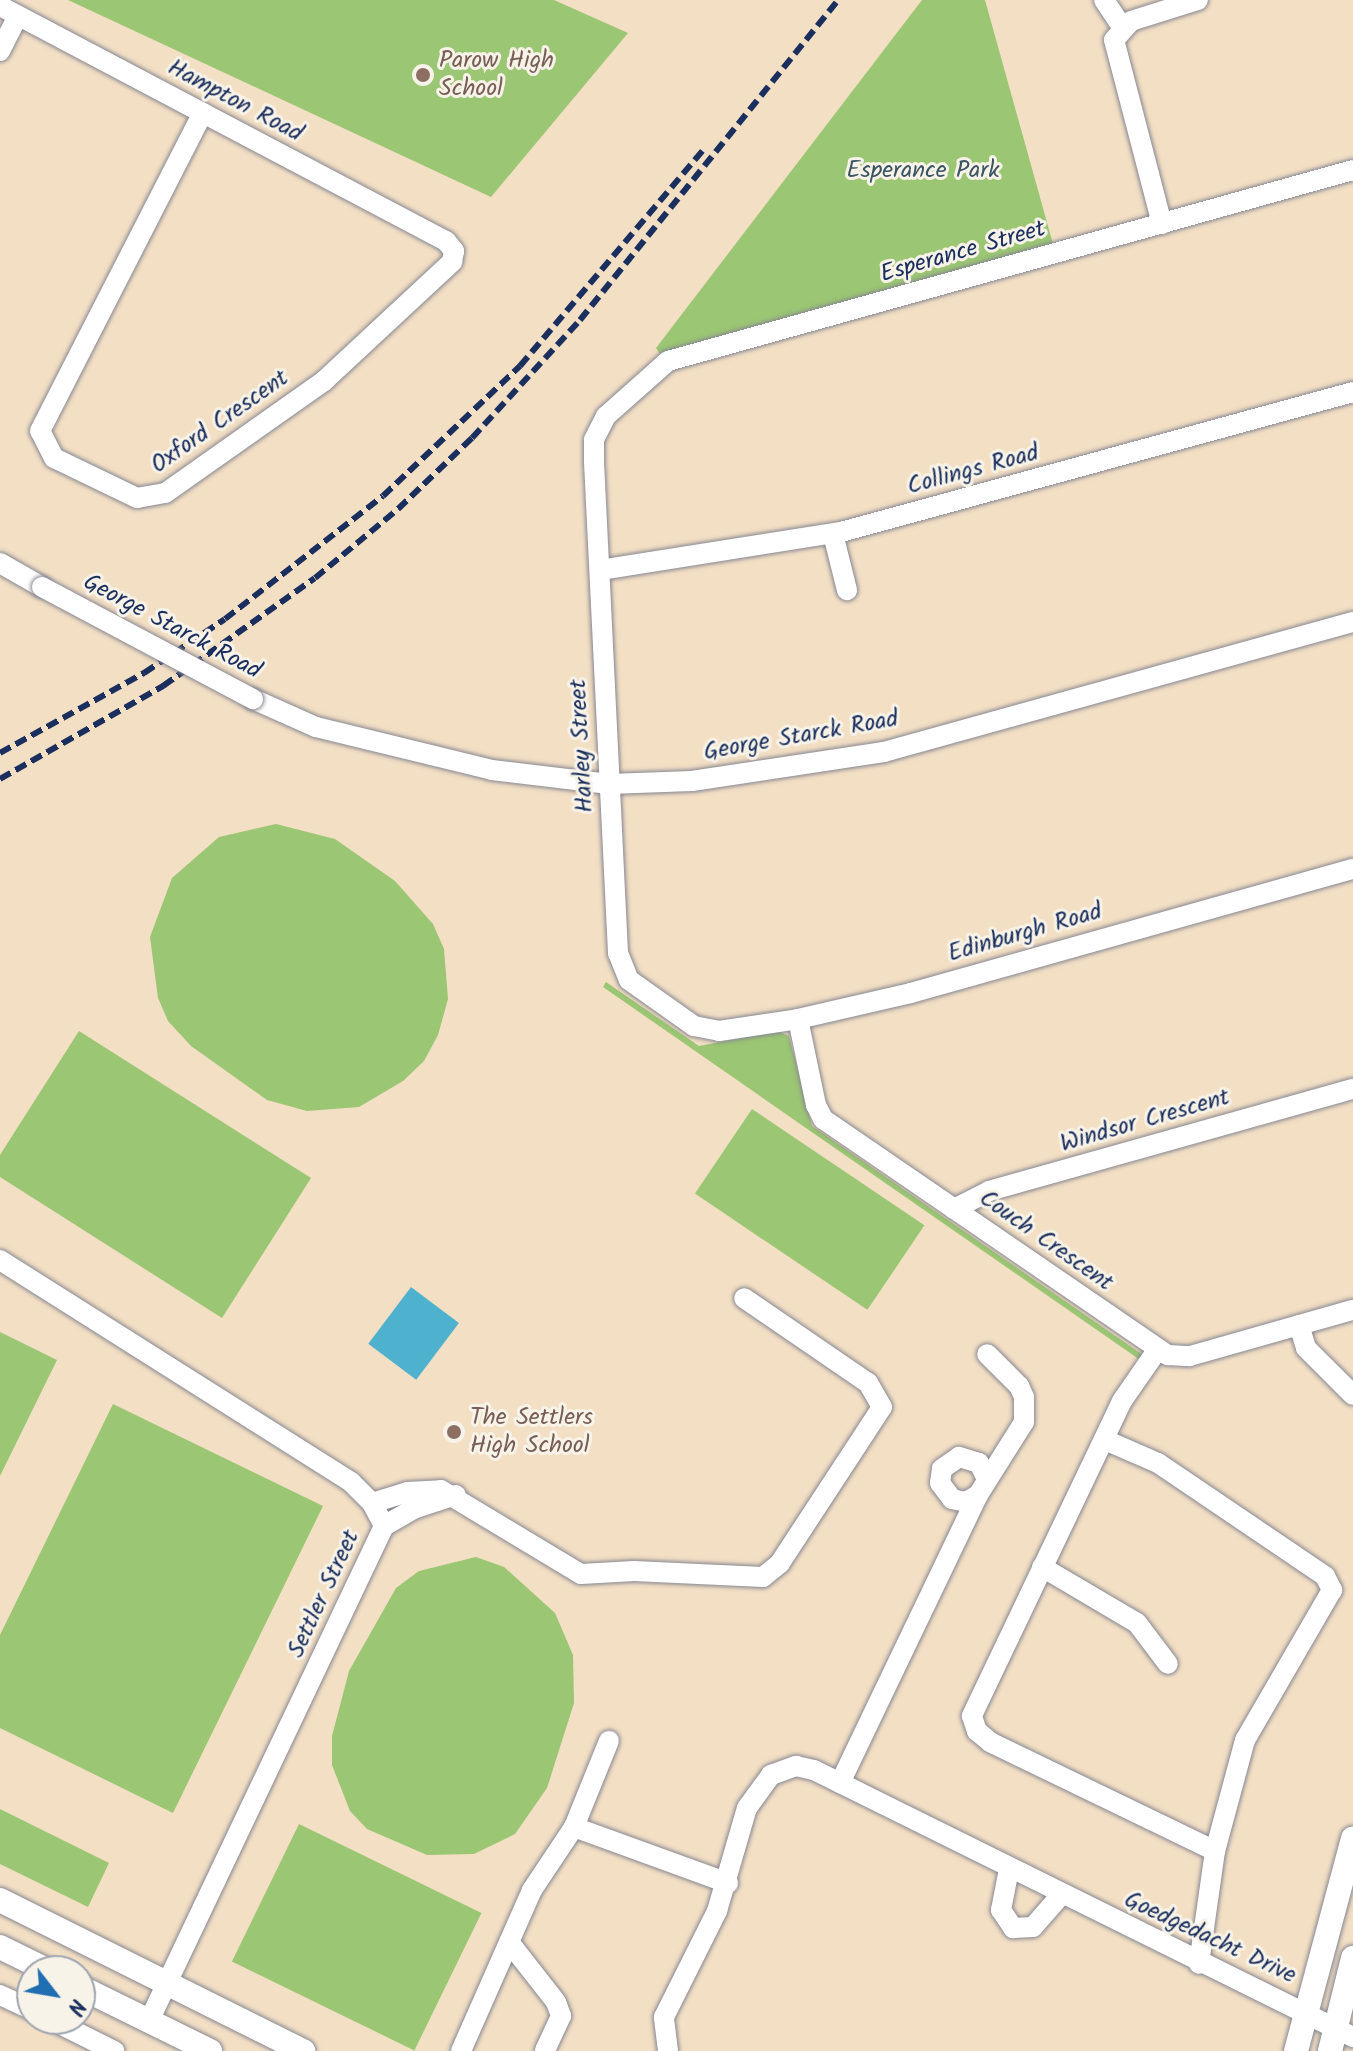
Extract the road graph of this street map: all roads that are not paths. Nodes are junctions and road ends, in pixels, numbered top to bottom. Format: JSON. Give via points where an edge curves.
{"nodes":[{"id":1,"x":1104,"y":0,"type":"edge"},
{"id":2,"x":1198,"y":0,"type":"edge"},
{"id":3,"x":9,"y":11,"type":"edge"},
{"id":4,"x":1122,"y":27,"type":"junction"},
{"id":5,"x":0,"y":51,"type":"edge"},
{"id":6,"x":203,"y":113,"type":"junction"},
{"id":7,"x":1353,"y":170,"type":"edge"},
{"id":8,"x":1162,"y":224,"type":"junction"},
{"id":9,"x":446,"y":241,"type":"joint"},
{"id":10,"x":1353,"y":392,"type":"edge"},
{"id":11,"x":606,"y":416,"type":"joint"},
{"id":12,"x":833,"y":534,"type":"junction"},
{"id":13,"x":0,"y":563,"type":"edge"},
{"id":14,"x":600,"y":570,"type":"junction"},
{"id":15,"x":847,"y":590,"type":"dead end"},
{"id":16,"x":1353,"y":622,"type":"edge"},
{"id":17,"x":609,"y":784,"type":"junction"},
{"id":18,"x":1353,"y":869,"type":"edge"},
{"id":19,"x":798,"y":1019,"type":"junction"},
{"id":20,"x":707,"y":1031,"type":"joint"},
{"id":21,"x":1353,"y":1089,"type":"edge"},
{"id":22,"x":954,"y":1209,"type":"junction"},
{"id":23,"x":0,"y":1260,"type":"edge"},
{"id":24,"x":744,"y":1298,"type":"dead end"},
{"id":25,"x":1353,"y":1310,"type":"edge"},
{"id":26,"x":1299,"y":1325,"type":"junction"},
{"id":27,"x":1158,"y":1349,"type":"junction"},
{"id":28,"x":987,"y":1354,"type":"dead end"},
{"id":29,"x":1353,"y":1395,"type":"edge"},
{"id":30,"x":1105,"y":1440,"type":"junction"},
{"id":31,"x":456,"y":1495,"type":"junction"},
{"id":32,"x":372,"y":1503,"type":"junction"},
{"id":33,"x":384,"y":1526,"type":"junction"},
{"id":34,"x":1042,"y":1567,"type":"junction"},
{"id":35,"x":1168,"y":1664,"type":"dead end"},
{"id":36,"x":609,"y":1741,"type":"dead end"},
{"id":37,"x":840,"y":1783,"type":"junction"},
{"id":38,"x":574,"y":1827,"type":"junction"},
{"id":39,"x":1353,"y":1838,"type":"edge"},
{"id":40,"x":1215,"y":1851,"type":"junction"},
{"id":41,"x":1009,"y":1869,"type":"junction"},
{"id":42,"x":728,"y":1883,"type":"junction"},
{"id":43,"x":1061,"y":1895,"type":"junction"},
{"id":44,"x":0,"y":1900,"type":"edge"},
{"id":45,"x":509,"y":1942,"type":"junction"},
{"id":46,"x":1353,"y":1958,"type":"edge"},
{"id":47,"x":1199,"y":1964,"type":"junction"},
{"id":48,"x":166,"y":1984,"type":"junction"},
{"id":49,"x":96,"y":1995,"type":"edge"},
{"id":50,"x":1305,"y":2012,"type":"junction"},
{"id":51,"x":149,"y":2021,"type":"junction"},
{"id":52,"x":82,"y":2035,"type":"edge"},
{"id":53,"x":1339,"y":2039,"type":"edge"},
{"id":54,"x":114,"y":2051,"type":"edge"},
{"id":55,"x":210,"y":2051,"type":"edge"},
{"id":56,"x":303,"y":2051,"type":"edge"},
{"id":57,"x":461,"y":2051,"type":"edge"},
{"id":58,"x":545,"y":2051,"type":"edge"},
{"id":59,"x":668,"y":2051,"type":"edge"},
{"id":60,"x":1296,"y":2051,"type":"edge"}],
"edges":[{"from":1,"to":4,"type":"street"},
{"from":2,"to":4,"type":"street","via":[[1143,15]]},
{"from":3,"to":5,"type":"street"},
{"from":3,"to":6,"type":"street","name":"Hampton Road"},
{"from":4,"to":8,"type":"street","via":[[1115,36],[1114,55]]},
{"from":6,"to":9,"type":"street","name":"Hampton Road"},
{"from":6,"to":9,"type":"street","name":"Oxford Crescent","via":[[47,411],[40,431],[54,458],[131,497],[165,493],[339,369],[452,262],[454,251]]},
{"from":7,"to":8,"type":"street","name":"Esperance Street"},
{"from":8,"to":11,"type":"street","name":"Esperance Street","via":[[668,361]]},
{"from":10,"to":12,"type":"street","name":"Collings Road"},
{"from":11,"to":14,"type":"street","name":"Harley Street","via":[[594,452]]},
{"from":12,"to":14,"type":"street","name":"Collings Road"},
{"from":12,"to":15,"type":"street"},
{"from":13,"to":17,"type":"street","name":"George Starck Road","bridge":true,"via":[[253,699],[316,727],[402,751],[551,780]]},
{"from":14,"to":17,"type":"street","name":"Harley Street"},
{"from":16,"to":17,"type":"street","name":"George Starck Road","via":[[884,752],[748,776]]},
{"from":17,"to":20,"type":"street","name":"Harley Street","via":[[621,969],[647,994]]},
{"from":18,"to":19,"type":"street","name":"Edinburgh Road"},
{"from":19,"to":20,"type":"street","name":"Edinburgh Road"},
{"from":19,"to":22,"type":"street","name":"Couch Crescent","via":[[823,1119]]},
{"from":21,"to":22,"type":"street","name":"Windsor Crescent","via":[[989,1191]]},
{"from":22,"to":27,"type":"street","name":"Couch Crescent"},
{"from":23,"to":32,"type":"street","name":"Settler Street","via":[[351,1482]]},
{"from":24,"to":31,"type":"street","via":[[868,1383],[882,1407],[773,1572],[737,1580],[657,1571],[581,1574]]},
{"from":25,"to":26,"type":"street","name":"Couch Crescent"},
{"from":26,"to":27,"type":"street","name":"Couch Crescent","via":[[1190,1356]]},
{"from":26,"to":29,"type":"street","via":[[1306,1348]]},
{"from":27,"to":30,"type":"street","via":[[1122,1401]]},
{"from":28,"to":37,"type":"street","via":[[1019,1386],[1026,1411],[1006,1456],[974,1491],[962,1532]]},
{"from":30,"to":34,"type":"street"},
{"from":30,"to":40,"type":"street","via":[[1158,1463],[1325,1576],[1332,1590],[1245,1740]]},
{"from":31,"to":32,"type":"street","via":[[430,1488]]},
{"from":31,"to":33,"type":"street","via":[[413,1509]]},
{"from":32,"to":33,"type":"street","name":"Settler Street"},
{"from":33,"to":48,"type":"street","name":"Settler Street"},
{"from":34,"to":35,"type":"street","via":[[1137,1623]]},
{"from":34,"to":40,"type":"street","via":[[975,1703],[977,1731]]},
{"from":36,"to":38,"type":"street"},
{"from":37,"to":41,"type":"street","name":"Goedgedacht Drive"},
{"from":37,"to":42,"type":"street","name":"Goedgedacht Drive","via":[[796,1766],[771,1775],[747,1808]]},
{"from":38,"to":42,"type":"street"},
{"from":38,"to":45,"type":"street","via":[[545,1868]]},
{"from":39,"to":50,"type":"main road"},
{"from":40,"to":47,"type":"street"},
{"from":41,"to":43,"type":"street","name":"Goedgedacht Drive"},
{"from":41,"to":43,"type":"street","via":[[1001,1910],[1013,1928],[1033,1927]]},
{"from":42,"to":59,"type":"street","via":[[664,2017]]},
{"from":43,"to":47,"type":"street","name":"Goedgedacht Drive"},
{"from":44,"to":48,"type":"main road"},
{"from":45,"to":57,"type":"street"},
{"from":45,"to":58,"type":"street","via":[[561,2016]]},
{"from":46,"to":53,"type":"main road"},
{"from":47,"to":50,"type":"street","name":"Goedgedacht Drive"},
{"from":48,"to":51,"type":"street","name":"Settler Street"},
{"from":48,"to":56,"type":"main road"},
{"from":49,"to":51,"type":"main road"},
{"from":50,"to":53,"type":"street","name":"Goedgedacht Drive"},
{"from":50,"to":60,"type":"main road"},
{"from":51,"to":55,"type":"main road"},
{"from":52,"to":54,"type":"street"}]}
